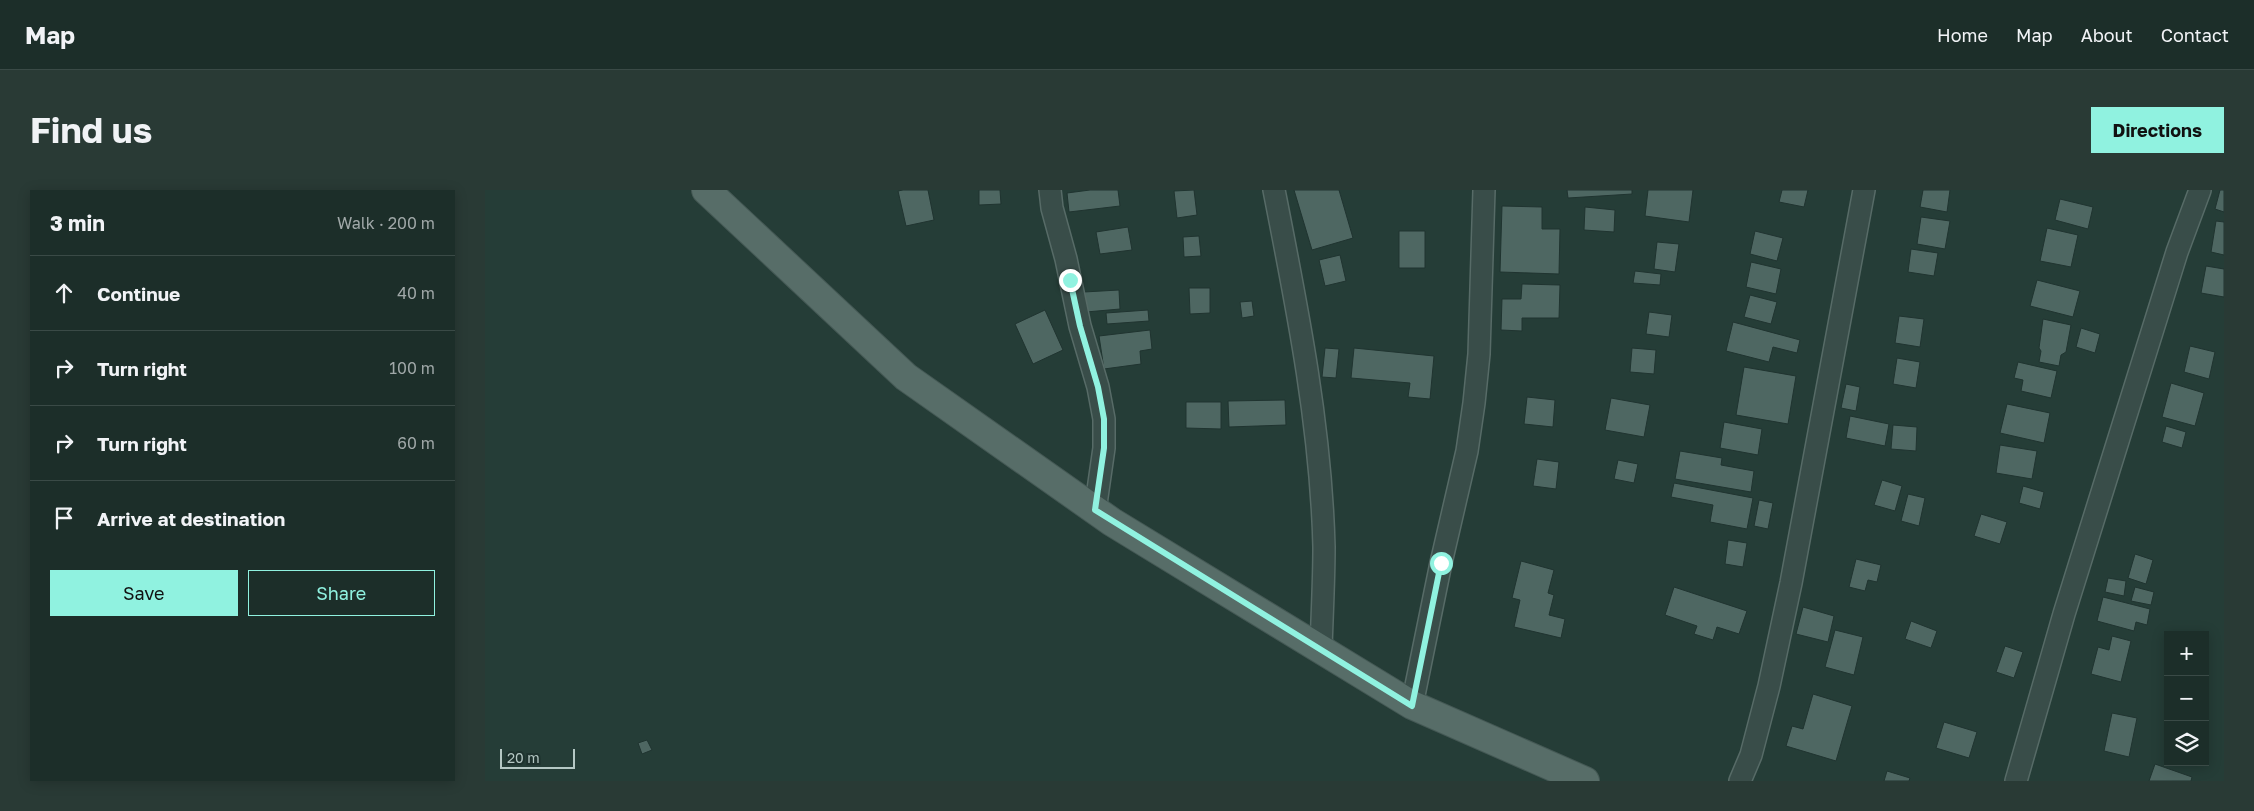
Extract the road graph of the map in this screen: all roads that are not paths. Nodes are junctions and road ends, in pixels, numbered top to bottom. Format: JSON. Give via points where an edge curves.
{"nodes":[{"id":1,"x":706,"y":190,"type":"edge"},
{"id":2,"x":1050,"y":190,"type":"edge"},
{"id":3,"x":1274,"y":190,"type":"edge"},
{"id":4,"x":1484,"y":190,"type":"edge"},
{"id":5,"x":1864,"y":190,"type":"edge"},
{"id":6,"x":2200,"y":190,"type":"edge"},
{"id":7,"x":1095,"y":510,"type":"junction"},
{"id":8,"x":1321,"y":649,"type":"junction"},
{"id":9,"x":1412,"y":706,"type":"junction"},
{"id":10,"x":1585,"y":781,"type":"edge"},
{"id":11,"x":1740,"y":781,"type":"edge"},
{"id":12,"x":2016,"y":781,"type":"edge"}],
"edges":[{"from":1,"to":7,"type":"main road","via":[[906,377]]},
{"from":2,"to":7,"type":"street","via":[[1104,419],[1104,448]]},
{"from":3,"to":8,"type":"street","via":[[1302,339],[1318,459],[1323,547]]},
{"from":4,"to":9,"type":"street","via":[[1479,354],[1474,403],[1467,451]]},
{"from":5,"to":11,"type":"street","via":[[1791,583],[1751,756]]},
{"from":6,"to":12,"type":"street","via":[[2177,252]]},
{"from":7,"to":8,"type":"main road"},
{"from":8,"to":9,"type":"main road"},
{"from":9,"to":10,"type":"main road"}]}
